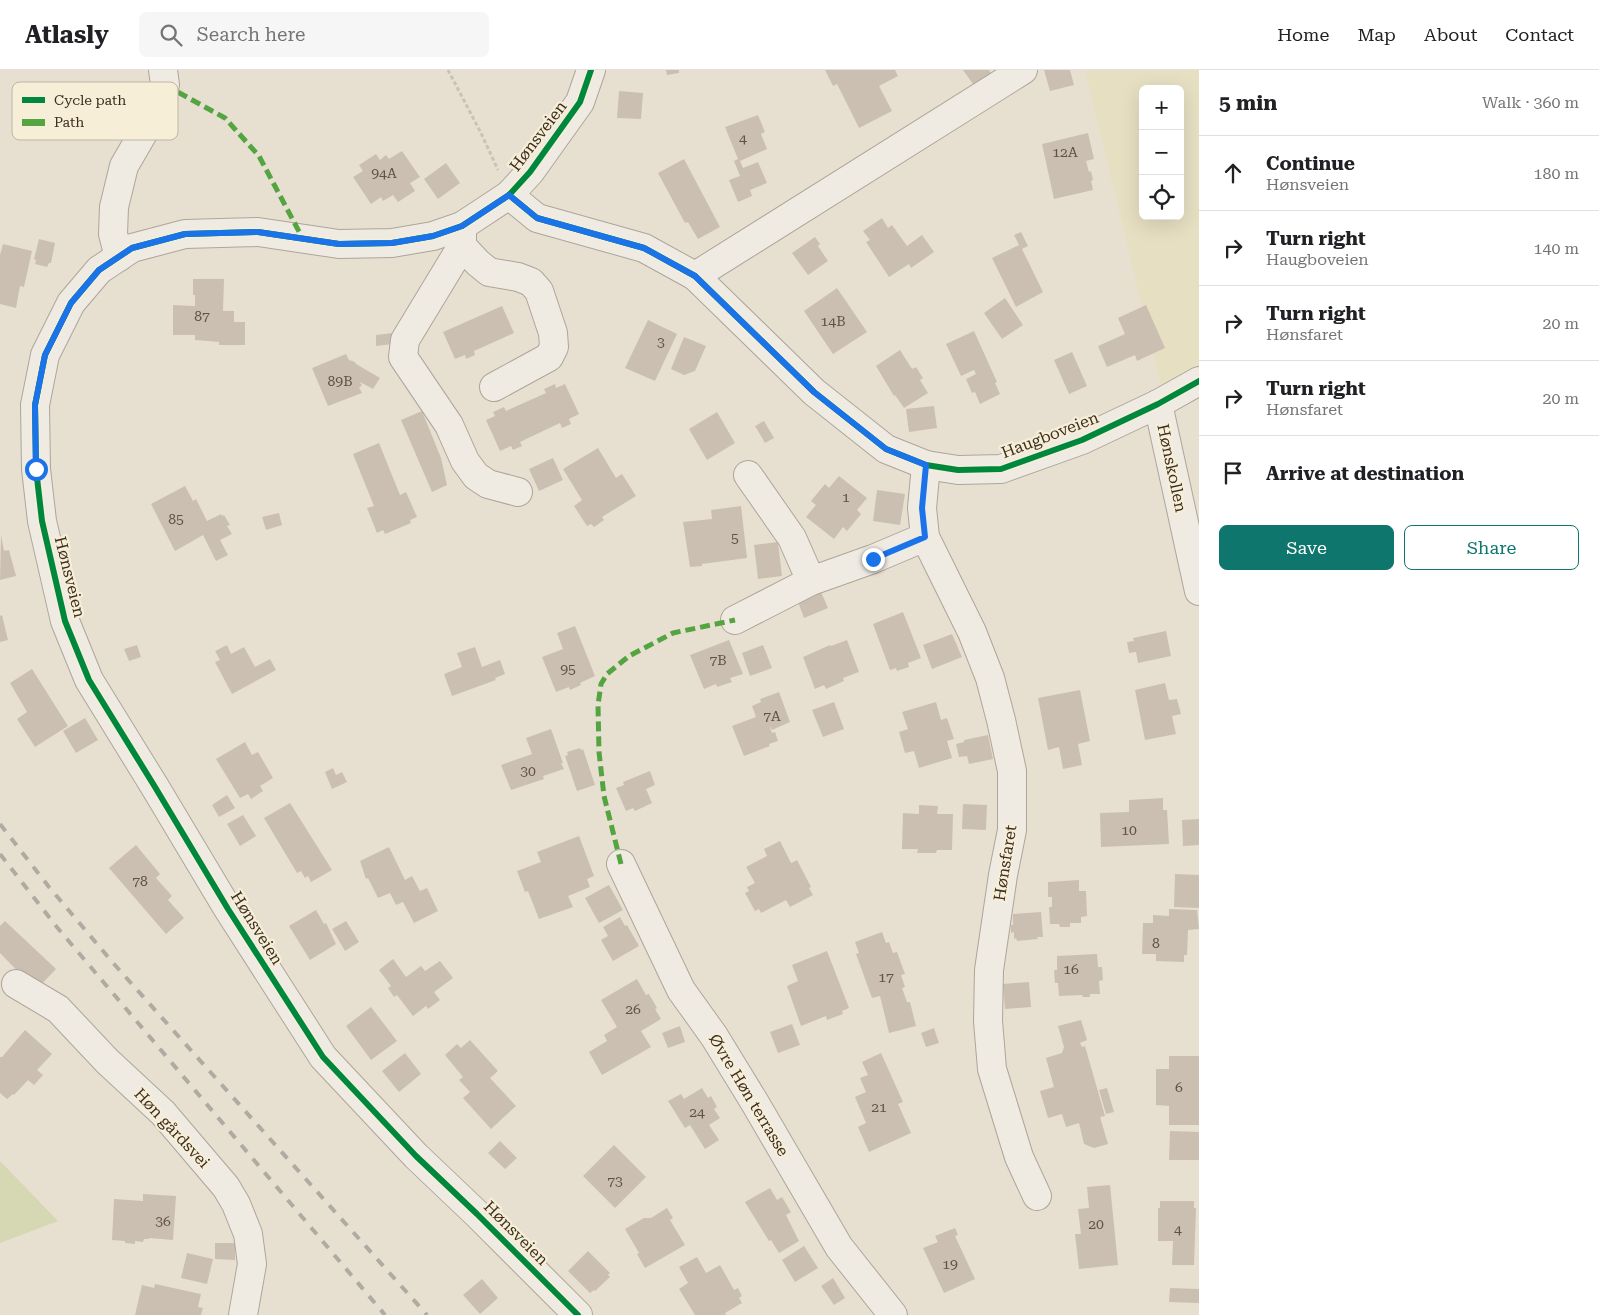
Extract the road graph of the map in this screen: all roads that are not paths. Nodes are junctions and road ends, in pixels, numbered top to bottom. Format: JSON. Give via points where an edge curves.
{"nodes":[{"id":1,"x":591,"y":70,"type":"edge"},
{"id":2,"x":1023,"y":70,"type":"edge"},
{"id":3,"x":139,"y":140,"type":"edge"},
{"id":4,"x":509,"y":195,"type":"junction"},
{"id":5,"x":462,"y":236,"type":"junction"},
{"id":6,"x":119,"y":257,"type":"junction"},
{"id":7,"x":695,"y":276,"type":"junction"},
{"id":8,"x":1199,"y":381,"type":"edge"},
{"id":9,"x":494,"y":388,"type":"dead end"},
{"id":10,"x":1158,"y":404,"type":"junction"},
{"id":11,"x":926,"y":465,"type":"junction"},
{"id":12,"x":748,"y":475,"type":"dead end"},
{"id":13,"x":518,"y":492,"type":"dead end"},
{"id":14,"x":925,"y":537,"type":"junction"},
{"id":15,"x":811,"y":581,"type":"junction"},
{"id":16,"x":1199,"y":591,"type":"edge"},
{"id":17,"x":735,"y":620,"type":"dead end"},
{"id":18,"x":621,"y":864,"type":"dead end"},
{"id":19,"x":16,"y":984,"type":"dead end"},
{"id":20,"x":1037,"y":1196,"type":"dead end"},
{"id":21,"x":243,"y":1315,"type":"edge"},
{"id":22,"x":578,"y":1315,"type":"edge"},
{"id":23,"x":893,"y":1315,"type":"edge"}],
"edges":[{"from":1,"to":4,"type":"street","name":"Hønsveien","via":[[580,102],[536,165]]},
{"from":2,"to":7,"type":"street"},
{"from":3,"to":6,"type":"street","via":[[124,166],[114,207],[114,234]]},
{"from":4,"to":5,"type":"street","name":"Hønsveien"},
{"from":4,"to":7,"type":"street","name":"Haugboveien","via":[[537,218],[644,248]]},
{"from":5,"to":6,"type":"street","name":"Hønsveien","via":[[339,244],[258,232],[185,234],[132,248]]},
{"from":5,"to":9,"type":"street","via":[[478,263],[489,272],[531,282],[538,291],[553,333],[554,347],[549,357]]},
{"from":5,"to":13,"type":"street","via":[[405,340],[403,357],[450,425],[465,461],[476,476],[488,484]]},
{"from":6,"to":22,"type":"street","name":"Hønsveien","via":[[99,270],[71,303],[45,355],[35,405],[36,469],[42,521],[66,620],[89,680],[228,909],[323,1057],[416,1156]]},
{"from":7,"to":11,"type":"street","name":"Haugboveien","via":[[814,392],[886,449]]},
{"from":8,"to":10,"type":"street","name":"Haugboveien"},
{"from":10,"to":11,"type":"street","name":"Haugboveien","via":[[1082,440],[1001,469],[958,470]]},
{"from":10,"to":16,"type":"street","name":"Hønskollen"},
{"from":11,"to":14,"type":"street","name":"Hønsfaret","via":[[922,508]]},
{"from":12,"to":15,"type":"street","via":[[792,538]]},
{"from":14,"to":15,"type":"street"},
{"from":14,"to":20,"type":"street","name":"Hønsfaret","via":[[972,632],[990,678],[1012,771],[1012,830],[989,970],[988,1022],[992,1069],[1019,1157]]},
{"from":15,"to":17,"type":"street"},
{"from":18,"to":23,"type":"street","name":"Øvre Høn terrasse","via":[[681,990],[714,1036],[840,1247]]},
{"from":19,"to":21,"type":"street","name":"Høn gårdsvei","via":[[58,1009],[163,1114],[226,1187],[248,1234],[252,1264]]}]}
